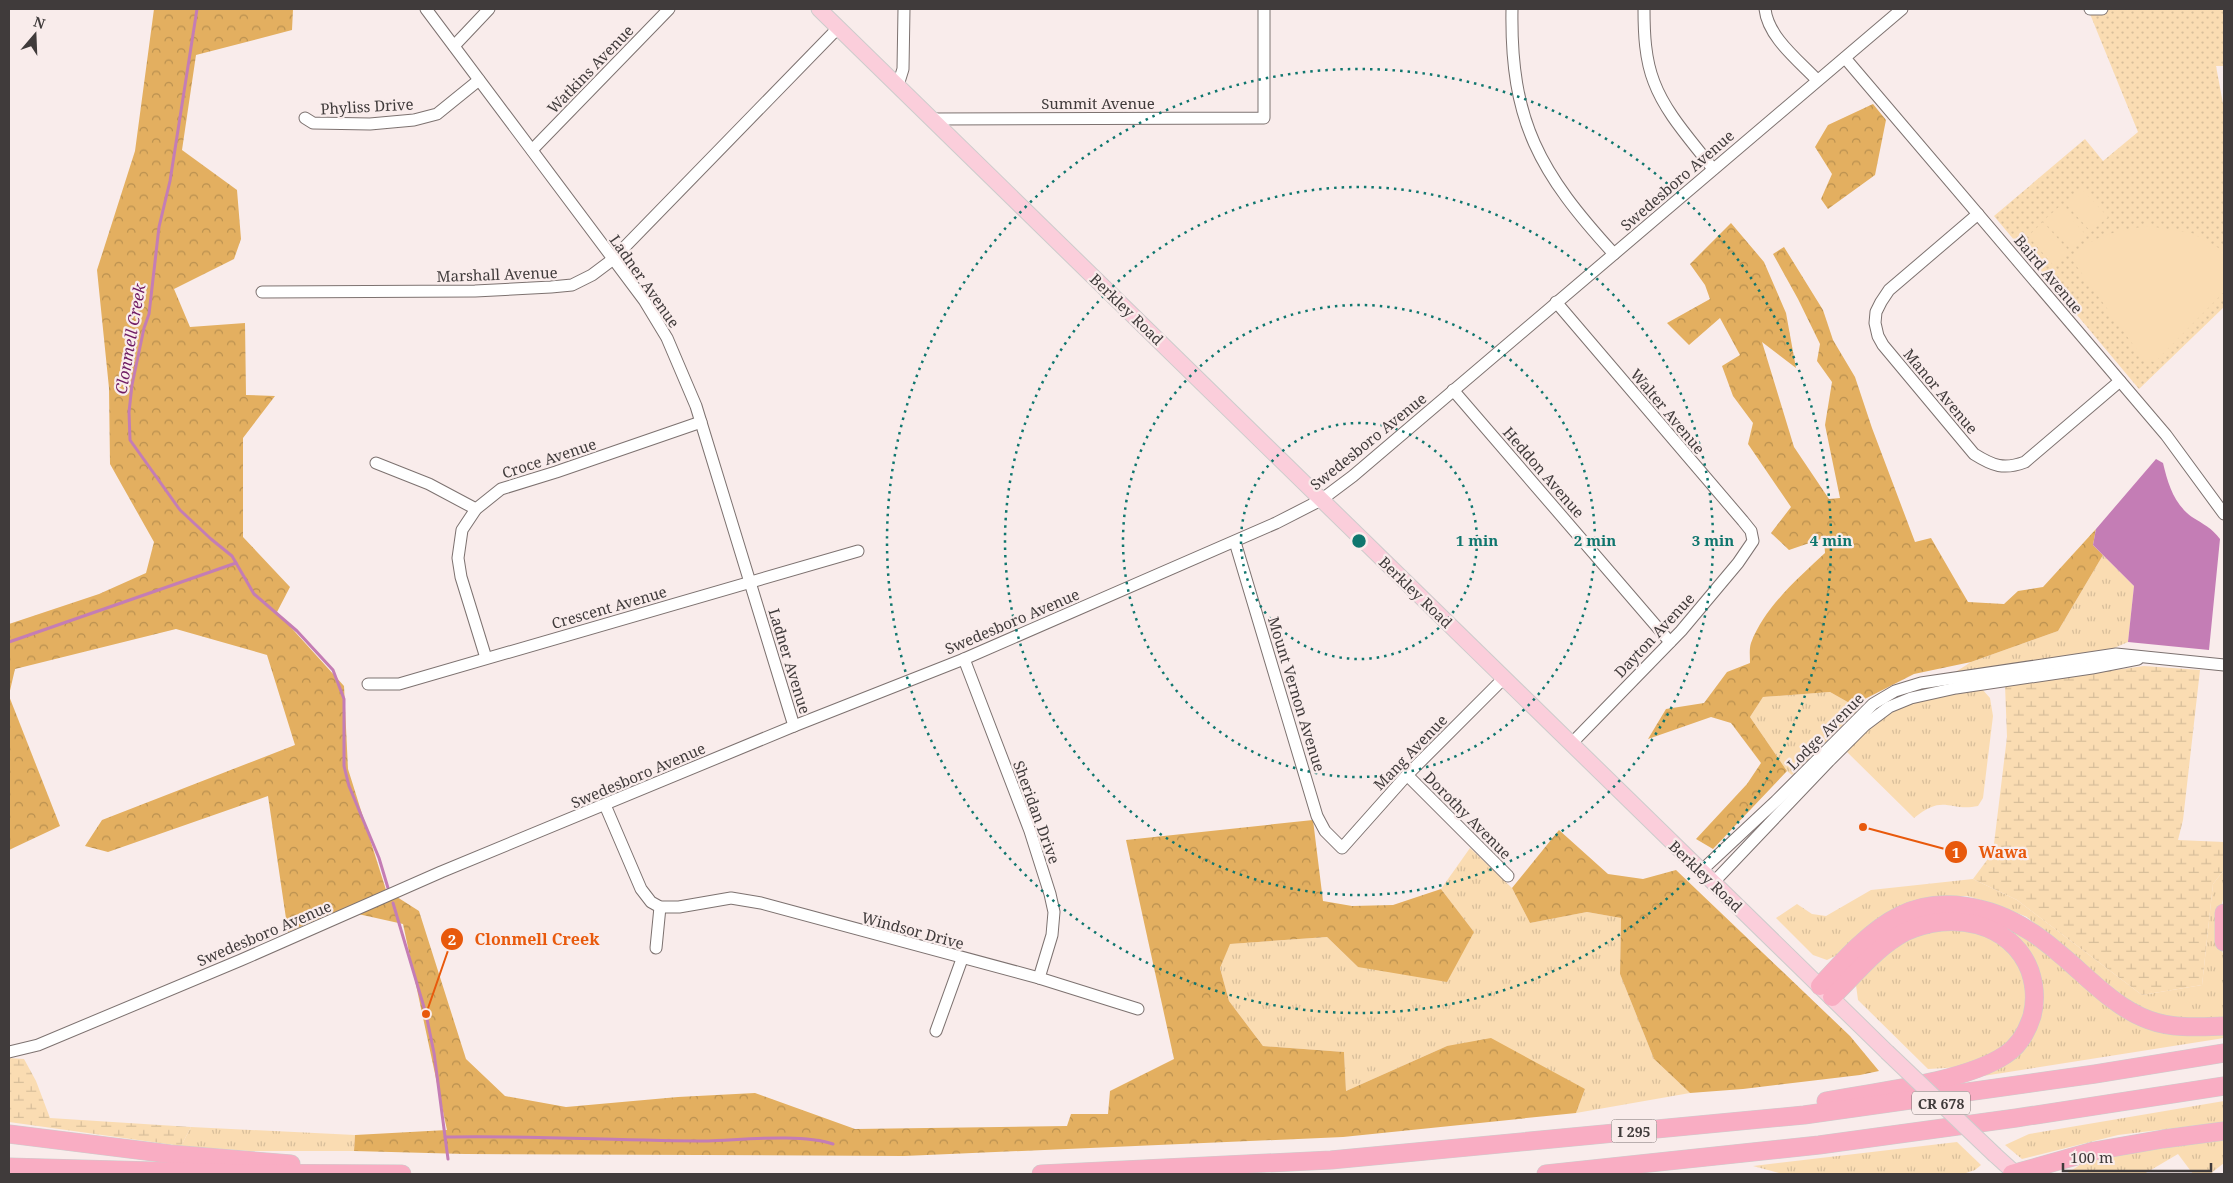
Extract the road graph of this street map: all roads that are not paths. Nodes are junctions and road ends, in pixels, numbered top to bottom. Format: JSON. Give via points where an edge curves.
{"nodes":[{"id":1,"x":426,"y":9,"type":"edge"},
{"id":2,"x":488,"y":9,"type":"edge"},
{"id":3,"x":669,"y":9,"type":"edge"},
{"id":4,"x":819,"y":9,"type":"edge"},
{"id":5,"x":904,"y":9,"type":"edge"},
{"id":6,"x":1264,"y":9,"type":"edge"},
{"id":7,"x":1512,"y":9,"type":"edge"},
{"id":8,"x":1644,"y":9,"type":"edge"},
{"id":9,"x":1765,"y":9,"type":"edge"},
{"id":10,"x":1902,"y":9,"type":"edge"},
{"id":11,"x":2090,"y":9,"type":"edge"},
{"id":12,"x":2102,"y":9,"type":"edge"},
{"id":13,"x":838,"y":28,"type":"junction"},
{"id":14,"x":454,"y":46,"type":"junction"},
{"id":15,"x":1845,"y":58,"type":"junction"},
{"id":16,"x":479,"y":80,"type":"junction"},
{"id":17,"x":1816,"y":80,"type":"junction"},
{"id":18,"x":898,"y":85,"type":"junction"},
{"id":19,"x":305,"y":118,"type":"dead end"},
{"id":20,"x":932,"y":119,"type":"junction"},
{"id":21,"x":532,"y":150,"type":"junction"},
{"id":22,"x":1713,"y":169,"type":"junction"},
{"id":23,"x":1978,"y":214,"type":"junction"},
{"id":24,"x":1614,"y":254,"type":"junction"},
{"id":25,"x":612,"y":260,"type":"junction"},
{"id":26,"x":262,"y":292,"type":"dead end"},
{"id":27,"x":1556,"y":302,"type":"junction"},
{"id":28,"x":2120,"y":382,"type":"junction"},
{"id":29,"x":1453,"y":390,"type":"junction"},
{"id":30,"x":701,"y":422,"type":"junction"},
{"id":31,"x":376,"y":464,"type":"dead end"},
{"id":32,"x":1321,"y":500,"type":"junction"},
{"id":33,"x":476,"y":509,"type":"junction"},
{"id":34,"x":2224,"y":514,"type":"edge"},
{"id":35,"x":1753,"y":541,"type":"joint"},
{"id":36,"x":1235,"y":542,"type":"junction"},
{"id":37,"x":858,"y":551,"type":"dead end"},
{"id":38,"x":750,"y":581,"type":"junction"},
{"id":39,"x":1670,"y":642,"type":"junction"},
{"id":40,"x":2149,"y":657,"type":"junction"},
{"id":41,"x":486,"y":658,"type":"junction"},
{"id":42,"x":964,"y":659,"type":"junction"},
{"id":43,"x":2224,"y":665,"type":"edge"},
{"id":44,"x":1504,"y":678,"type":"junction"},
{"id":45,"x":368,"y":684,"type":"dead end"},
{"id":46,"x":794,"y":726,"type":"junction"},
{"id":47,"x":1571,"y":744,"type":"junction"},
{"id":48,"x":1407,"y":775,"type":"junction"},
{"id":49,"x":605,"y":804,"type":"junction"},
{"id":50,"x":1342,"y":848,"type":"joint"},
{"id":51,"x":1701,"y":871,"type":"junction"},
{"id":52,"x":1508,"y":876,"type":"dead end"},
{"id":53,"x":1713,"y":883,"type":"junction"},
{"id":54,"x":660,"y":907,"type":"junction"},
{"id":55,"x":2224,"y":913,"type":"edge"},
{"id":56,"x":2224,"y":942,"type":"edge"},
{"id":57,"x":656,"y":948,"type":"dead end"},
{"id":58,"x":962,"y":959,"type":"junction"},
{"id":59,"x":1039,"y":978,"type":"junction"},
{"id":60,"x":1826,"y":992,"type":"junction"},
{"id":61,"x":1138,"y":1009,"type":"dead end"},
{"id":62,"x":2224,"y":1026,"type":"edge"},
{"id":63,"x":936,"y":1032,"type":"dead end"},
{"id":64,"x":9,"y":1052,"type":"edge"},
{"id":65,"x":2224,"y":1053,"type":"edge"},
{"id":66,"x":2224,"y":1086,"type":"edge"},
{"id":67,"x":2224,"y":1131,"type":"edge"},
{"id":68,"x":9,"y":1134,"type":"edge"},
{"id":69,"x":1331,"y":1160,"type":"junction"},
{"id":70,"x":9,"y":1168,"type":"edge"},
{"id":71,"x":366,"y":1174,"type":"edge"},
{"id":72,"x":402,"y":1174,"type":"edge"},
{"id":73,"x":1041,"y":1174,"type":"edge"},
{"id":74,"x":1546,"y":1174,"type":"edge"},
{"id":75,"x":2014,"y":1174,"type":"edge"}],
"edges":[{"from":1,"to":14,"type":"street","name":"Ladner Avenue"},
{"from":2,"to":14,"type":"street"},
{"from":3,"to":21,"type":"street","name":"Watkins Avenue"},
{"from":4,"to":13,"type":"main road","name":"Berkley Road","number":"CR 678"},
{"from":5,"to":18,"type":"street","via":[[903,69]]},
{"from":6,"to":20,"type":"street","name":"Summit Avenue","via":[[1264,118]]},
{"from":7,"to":24,"type":"street","via":[[1515,80],[1533,142],[1562,193]]},
{"from":8,"to":22,"type":"street","via":[[1646,49],[1653,81],[1664,103]]},
{"from":9,"to":17,"type":"street","via":[[1775,34]]},
{"from":10,"to":15,"type":"street","name":"Swedesboro Avenue"},
{"from":11,"to":12,"type":"street"},
{"from":13,"to":18,"type":"main road","name":"Berkley Road","number":"CR 678"},
{"from":13,"to":25,"type":"street","name":"Marshall Avenue"},
{"from":14,"to":16,"type":"street","name":"Ladner Avenue"},
{"from":15,"to":17,"type":"street","name":"Swedesboro Avenue"},
{"from":15,"to":23,"type":"street","name":"Baird Avenue"},
{"from":16,"to":19,"type":"street","name":"Phyliss Drive","via":[[437,114],[414,120],[313,124]]},
{"from":16,"to":21,"type":"street","name":"Ladner Avenue"},
{"from":17,"to":22,"type":"street","name":"Swedesboro Avenue"},
{"from":18,"to":20,"type":"main road","name":"Berkley Road","number":"CR 678"},
{"from":20,"to":32,"type":"main road","name":"Berkley Road","number":"CR 678"},
{"from":21,"to":25,"type":"street","name":"Ladner Avenue"},
{"from":22,"to":24,"type":"street","name":"Swedesboro Avenue"},
{"from":23,"to":28,"type":"street","name":"Baird Avenue"},
{"from":23,"to":28,"type":"street","name":"Manor Avenue","via":[[1889,290],[1876,312],[1875,324],[1883,345],[1974,454],[2002,468],[2026,462]]},
{"from":24,"to":27,"type":"street","name":"Swedesboro Avenue"},
{"from":25,"to":26,"type":"street","name":"Marshall Avenue","via":[[572,285],[551,287],[475,291]]},
{"from":25,"to":30,"type":"street","name":"Ladner Avenue","via":[[644,300],[667,338]]},
{"from":27,"to":29,"type":"street","name":"Swedesboro Avenue"},
{"from":27,"to":35,"type":"street","name":"Walter Avenue","via":[[1743,521],[1751,531]]},
{"from":28,"to":34,"type":"street","name":"Baird Avenue","via":[[2170,440]]},
{"from":29,"to":32,"type":"street","name":"Swedesboro Avenue"},
{"from":29,"to":39,"type":"street","name":"Heddon Avenue"},
{"from":30,"to":33,"type":"street","name":"Croce Avenue","via":[[501,489]]},
{"from":30,"to":38,"type":"street","name":"Ladner Avenue"},
{"from":31,"to":33,"type":"street","via":[[429,484]]},
{"from":32,"to":36,"type":"street","name":"Swedesboro Avenue"},
{"from":32,"to":44,"type":"main road","name":"Berkley Road","number":"CR 678"},
{"from":33,"to":41,"type":"street","name":"Croce Avenue","via":[[462,530],[458,558]]},
{"from":35,"to":39,"type":"street","name":"Dayton Avenue"},
{"from":36,"to":42,"type":"street","name":"Swedesboro Avenue"},
{"from":36,"to":50,"type":"street","name":"Mount Vernon Avenue","via":[[1317,816],[1325,831]]},
{"from":37,"to":38,"type":"street","name":"Crescent Avenue"},
{"from":38,"to":41,"type":"street","name":"Crescent Avenue"},
{"from":38,"to":46,"type":"street","name":"Ladner Avenue"},
{"from":39,"to":47,"type":"street","name":"Dayton Avenue"},
{"from":40,"to":43,"type":"street","name":"Lodge Avenue"},
{"from":40,"to":51,"type":"street","name":"Lodge Avenue","via":[[2129,654],[2102,656],[1921,683],[1889,694],[1861,714],[1776,801]]},
{"from":40,"to":53,"type":"street","name":"Lodge Avenue","via":[[1956,688],[1911,698],[1889,707],[1865,725],[1829,761]]},
{"from":41,"to":45,"type":"street","name":"Crescent Avenue","via":[[399,684]]},
{"from":42,"to":46,"type":"street","name":"Swedesboro Avenue"},
{"from":42,"to":59,"type":"street","name":"Sheridan Drive","via":[[1030,832],[1050,894],[1054,912],[1052,934]]},
{"from":44,"to":47,"type":"main road","name":"Berkley Road","number":"CR 678"},
{"from":44,"to":48,"type":"street","name":"Mang Avenue"},
{"from":46,"to":49,"type":"street","name":"Swedesboro Avenue"},
{"from":47,"to":51,"type":"main road","name":"Berkley Road","number":"CR 678"},
{"from":48,"to":50,"type":"street","name":"Mang Avenue"},
{"from":48,"to":52,"type":"street","name":"Dorothy Avenue"},
{"from":49,"to":54,"type":"street","via":[[641,889],[651,902]]},
{"from":49,"to":64,"type":"street","name":"Swedesboro Avenue","via":[[38,1045]]},
{"from":51,"to":53,"type":"main road","name":"Berkley Road","number":"CR 678"},
{"from":53,"to":60,"type":"main road","name":"Berkley Road","number":"CR 678"},
{"from":54,"to":57,"type":"street"},
{"from":54,"to":58,"type":"street","name":"Windsor Drive","via":[[731,898],[746,900]]},
{"from":55,"to":56,"type":"highway"},
{"from":58,"to":59,"type":"street","name":"Windsor Drive"},
{"from":58,"to":63,"type":"street"},
{"from":59,"to":61,"type":"street","name":"Windsor Drive"},
{"from":60,"to":62,"type":"highway","via":[[1878,929],[1899,916],[1924,907],[1964,906],[1989,910],[2030,931],[2113,999],[2149,1020],[2195,1027]]},
{"from":60,"to":69,"type":"highway","via":[[1890,941],[1907,931],[1944,922],[1996,930],[2026,960],[2034,982],[2031,1019],[2016,1047],[1993,1063],[1936,1080],[1818,1102],[1355,1147]]},
{"from":60,"to":75,"type":"main road","name":"Berkley Road","number":"CR 678","bridge":true},
{"from":65,"to":69,"type":"highway","number":"I 295","via":[[1804,1115]]},
{"from":66,"to":74,"type":"highway","number":"I 295","via":[[1829,1144]]},
{"from":67,"to":75,"type":"highway","via":[[2094,1152]]},
{"from":68,"to":71,"type":"highway"},
{"from":69,"to":73,"type":"highway","number":"I 295"},
{"from":70,"to":71,"type":"highway"},
{"from":71,"to":72,"type":"highway"}]}
